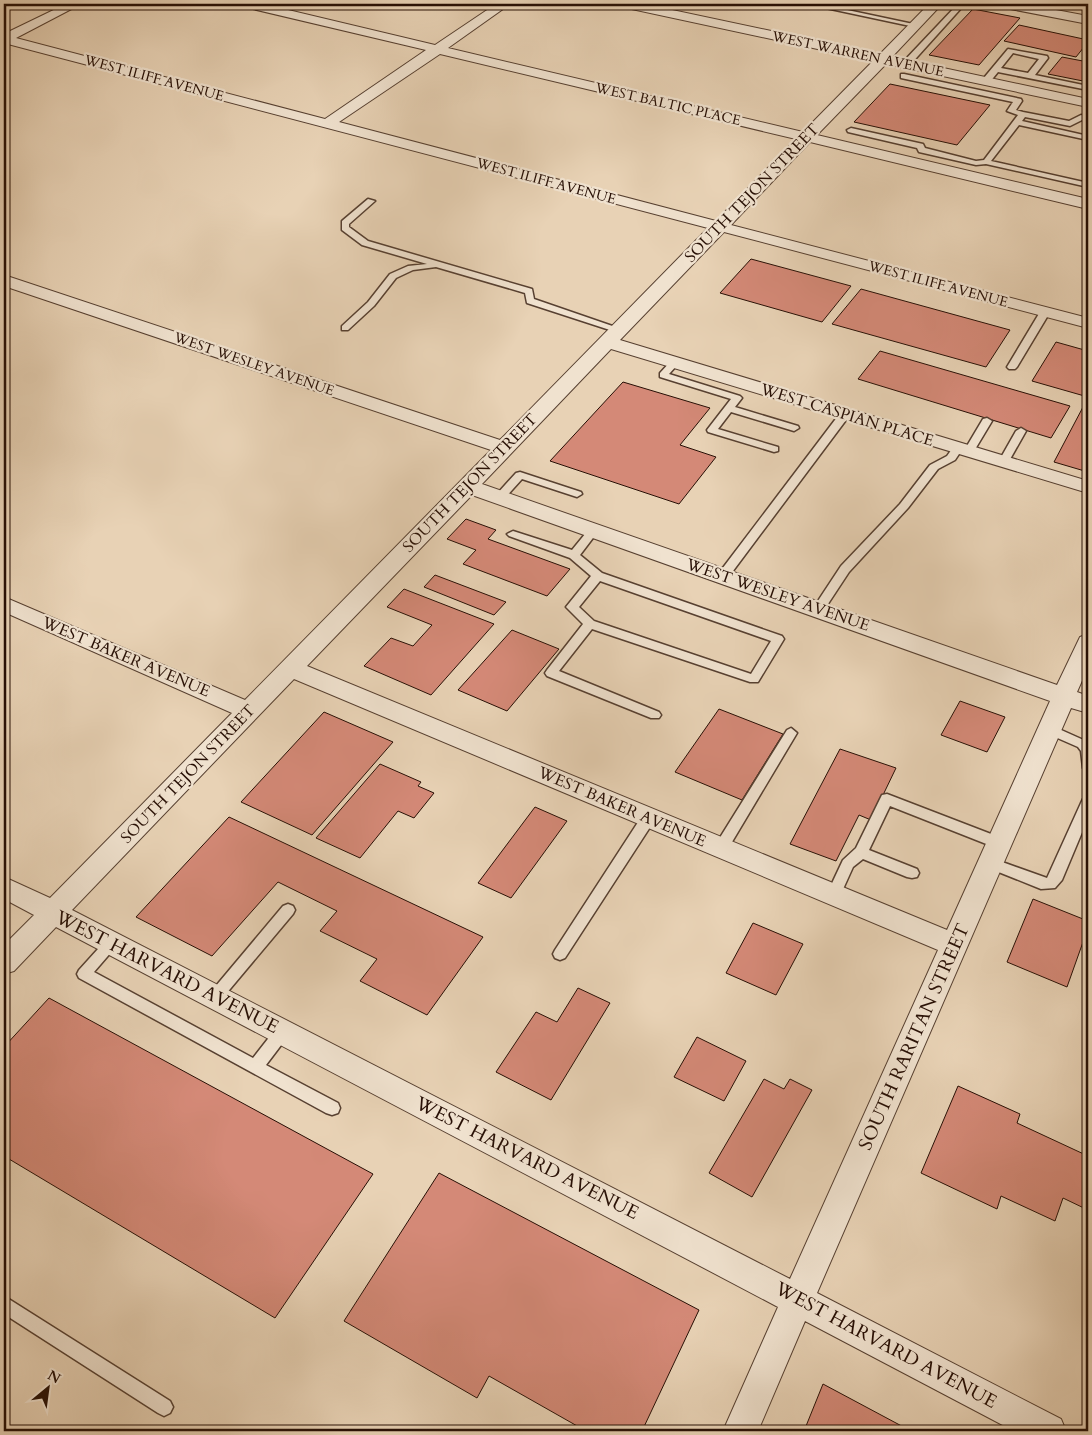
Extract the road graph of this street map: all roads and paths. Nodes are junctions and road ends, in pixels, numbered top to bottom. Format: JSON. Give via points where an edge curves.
{"nodes":[{"id":1,"x":75,"y":4,"type":"edge"},
{"id":2,"x":248,"y":4,"type":"edge"},
{"id":3,"x":504,"y":4,"type":"edge"},
{"id":4,"x":627,"y":4,"type":"edge"},
{"id":5,"x":810,"y":4,"type":"edge"},
{"id":6,"x":936,"y":4,"type":"edge"},
{"id":7,"x":952,"y":4,"type":"edge"},
{"id":8,"x":1005,"y":4,"type":"edge"},
{"id":9,"x":1088,"y":20,"type":"edge"},
{"id":10,"x":915,"y":25,"type":"junction"},
{"id":11,"x":4,"y":39,"type":"edge"},
{"id":12,"x":438,"y":49,"type":"junction"},
{"id":13,"x":882,"y":59,"type":"junction"},
{"id":14,"x":996,"y":69,"type":"junction"},
{"id":15,"x":905,"y":70,"type":"junction"},
{"id":16,"x":1030,"y":76,"type":"junction"},
{"id":17,"x":986,"y":81,"type":"junction"},
{"id":18,"x":1088,"y":88,"type":"edge"},
{"id":19,"x":1088,"y":103,"type":"edge"},
{"id":20,"x":1022,"y":114,"type":"junction"},
{"id":21,"x":1088,"y":119,"type":"edge"},
{"id":22,"x":1017,"y":122,"type":"junction"},
{"id":23,"x":327,"y":124,"type":"junction"},
{"id":24,"x":851,"y":130,"type":"dead end"},
{"id":25,"x":807,"y":137,"type":"junction"},
{"id":26,"x":1088,"y":138,"type":"edge"},
{"id":27,"x":986,"y":162,"type":"junction"},
{"id":28,"x":1088,"y":185,"type":"edge"},
{"id":29,"x":371,"y":201,"type":"dead end"},
{"id":30,"x":1088,"y":204,"type":"edge"},
{"id":31,"x":720,"y":226,"type":"junction"},
{"id":32,"x":440,"y":265,"type":"junction"},
{"id":33,"x":4,"y":280,"type":"edge"},
{"id":34,"x":1045,"y":312,"type":"junction"},
{"id":35,"x":1088,"y":323,"type":"edge"},
{"id":36,"x":345,"y":328,"type":"dead end"},
{"id":37,"x":613,"y":336,"type":"junction"},
{"id":38,"x":1012,"y":367,"type":"dead end"},
{"id":39,"x":742,"y":391,"type":"junction"},
{"id":40,"x":729,"y":408,"type":"junction"},
{"id":41,"x":845,"y":414,"type":"junction"},
{"id":42,"x":987,"y":421,"type":"dead end"},
{"id":43,"x":794,"y":428,"type":"dead end"},
{"id":44,"x":1021,"y":431,"type":"dead end"},
{"id":45,"x":504,"y":448,"type":"junction"},
{"id":46,"x":774,"y":449,"type":"dead end"},
{"id":47,"x":964,"y":449,"type":"junction"},
{"id":48,"x":1004,"y":462,"type":"junction"},
{"id":49,"x":467,"y":486,"type":"junction"},
{"id":50,"x":1088,"y":487,"type":"edge"},
{"id":51,"x":577,"y":494,"type":"dead end"},
{"id":52,"x":500,"y":497,"type":"junction"},
{"id":53,"x":594,"y":530,"type":"junction"},
{"id":54,"x":513,"y":534,"type":"dead end"},
{"id":55,"x":574,"y":555,"type":"junction"},
{"id":56,"x":598,"y":576,"type":"junction"},
{"id":57,"x":723,"y":576,"type":"junction"},
{"id":58,"x":4,"y":604,"type":"edge"},
{"id":59,"x":818,"y":610,"type":"junction"},
{"id":60,"x":590,"y":624,"type":"junction"},
{"id":61,"x":1088,"y":642,"type":"edge"},
{"id":62,"x":290,"y":668,"type":"junction"},
{"id":63,"x":1076,"y":700,"type":"edge"},
{"id":64,"x":249,"y":711,"type":"junction"},
{"id":65,"x":655,"y":715,"type":"dead end"},
{"id":66,"x":1050,"y":730,"type":"junction"},
{"id":67,"x":791,"y":733,"type":"dead end"},
{"id":68,"x":1088,"y":765,"type":"edge"},
{"id":69,"x":1088,"y":803,"type":"edge"},
{"id":70,"x":649,"y":818,"type":"junction"},
{"id":71,"x":721,"y":848,"type":"junction"},
{"id":72,"x":861,"y":852,"type":"junction"},
{"id":73,"x":995,"y":853,"type":"junction"},
{"id":74,"x":912,"y":873,"type":"dead end"},
{"id":75,"x":4,"y":887,"type":"edge"},
{"id":76,"x":834,"y":894,"type":"junction"},
{"id":77,"x":288,"y":910,"type":"dead end"},
{"id":78,"x":53,"y":912,"type":"junction"},
{"id":79,"x":112,"y":943,"type":"junction"},
{"id":80,"x":955,"y":945,"type":"junction"},
{"id":81,"x":560,"y":954,"type":"dead end"},
{"id":82,"x":4,"y":963,"type":"edge"},
{"id":83,"x":215,"y":997,"type":"junction"},
{"id":84,"x":283,"y":1032,"type":"junction"},
{"id":85,"x":255,"y":1067,"type":"junction"},
{"id":86,"x":332,"y":1108,"type":"dead end"},
{"id":87,"x":797,"y":1298,"type":"junction"},
{"id":88,"x":4,"y":1304,"type":"edge"},
{"id":89,"x":164,"y":1407,"type":"dead end"},
{"id":90,"x":740,"y":1431,"type":"edge"},
{"id":91,"x":1049,"y":1431,"type":"edge"}],
"edges":[{"from":1,"to":11,"type":"street"},
{"from":2,"to":12,"type":"street","name":"WEST BALTIC PLACE"},
{"from":3,"to":12,"type":"street"},
{"from":4,"to":13,"type":"street","name":"WEST WARREN AVENUE"},
{"from":5,"to":10,"type":"lane"},
{"from":6,"to":10,"type":"street","name":"SOUTH TEJON STREET"},
{"from":7,"to":15,"type":"lane","via":[[961,6]]},
{"from":8,"to":9,"type":"street"},
{"from":10,"to":13,"type":"street","name":"SOUTH TEJON STREET"},
{"from":11,"to":23,"type":"street","name":"WEST ILIFF AVENUE"},
{"from":12,"to":23,"type":"street"},
{"from":12,"to":25,"type":"street","name":"WEST BALTIC PLACE"},
{"from":13,"to":15,"type":"street","name":"WEST WARREN AVENUE"},
{"from":13,"to":25,"type":"street","name":"SOUTH TEJON STREET"},
{"from":14,"to":16,"type":"lane"},
{"from":14,"to":16,"type":"lane","via":[[1011,51],[1044,58]]},
{"from":14,"to":17,"type":"lane"},
{"from":15,"to":17,"type":"street","name":"WEST WARREN AVENUE"},
{"from":15,"to":20,"type":"lane","via":[[1018,101],[1011,111]]},
{"from":16,"to":18,"type":"lane"},
{"from":17,"to":19,"type":"street","name":"WEST WARREN AVENUE"},
{"from":20,"to":21,"type":"lane","via":[[1070,124],[1081,117]]},
{"from":20,"to":22,"type":"lane"},
{"from":22,"to":26,"type":"lane"},
{"from":22,"to":27,"type":"lane"},
{"from":23,"to":31,"type":"street","name":"WEST ILIFF AVENUE"},
{"from":24,"to":27,"type":"lane","via":[[976,163]]},
{"from":25,"to":30,"type":"street","name":"WEST BALTIC PLACE"},
{"from":25,"to":31,"type":"street","name":"SOUTH TEJON STREET"},
{"from":27,"to":28,"type":"lane"},
{"from":29,"to":32,"type":"lane","via":[[345,223],[344,228],[365,243]]},
{"from":31,"to":34,"type":"street","name":"WEST ILIFF AVENUE"},
{"from":31,"to":37,"type":"street","name":"SOUTH TEJON STREET"},
{"from":32,"to":36,"type":"lane","via":[[411,268],[394,276],[372,304]]},
{"from":32,"to":37,"type":"lane","name":"WEST CASPIAN PLACE","via":[[529,291],[530,301]]},
{"from":33,"to":45,"type":"street","name":"WEST WESLEY AVENUE"},
{"from":34,"to":35,"type":"street","name":"WEST ILIFF AVENUE"},
{"from":34,"to":38,"type":"lane"},
{"from":37,"to":39,"type":"street","name":"WEST CASPIAN PLACE"},
{"from":37,"to":45,"type":"street","name":"SOUTH TEJON STREET"},
{"from":39,"to":40,"type":"lane"},
{"from":39,"to":41,"type":"street","name":"WEST CASPIAN PLACE"},
{"from":40,"to":43,"type":"lane"},
{"from":40,"to":46,"type":"lane","via":[[712,430]]},
{"from":41,"to":47,"type":"street","name":"WEST CASPIAN PLACE"},
{"from":41,"to":57,"type":"lane"},
{"from":42,"to":47,"type":"lane"},
{"from":44,"to":48,"type":"lane"},
{"from":45,"to":49,"type":"street","name":"SOUTH TEJON STREET"},
{"from":47,"to":48,"type":"street","name":"WEST CASPIAN PLACE"},
{"from":47,"to":59,"type":"lane","via":[[934,467],[904,506],[845,569]]},
{"from":48,"to":50,"type":"street","name":"WEST CASPIAN PLACE"},
{"from":49,"to":52,"type":"street","name":"WEST WESLEY AVENUE"},
{"from":49,"to":62,"type":"street","name":"SOUTH TEJON STREET"},
{"from":51,"to":52,"type":"lane","via":[[520,475]]},
{"from":52,"to":53,"type":"street","name":"WEST WESLEY AVENUE"},
{"from":53,"to":55,"type":"lane"},
{"from":53,"to":57,"type":"street","name":"WEST WESLEY AVENUE"},
{"from":54,"to":55,"type":"lane"},
{"from":55,"to":56,"type":"lane"},
{"from":56,"to":60,"type":"lane","via":[[572,607]]},
{"from":56,"to":60,"type":"lane","via":[[778,640],[754,679]]},
{"from":57,"to":59,"type":"street","name":"WEST WESLEY AVENUE"},
{"from":58,"to":64,"type":"street","name":"WEST BAKER AVENUE"},
{"from":59,"to":63,"type":"street","name":"WEST WESLEY AVENUE"},
{"from":60,"to":65,"type":"lane","via":[[551,673]]},
{"from":61,"to":63,"type":"street","name":"SOUTH RARITAN STREET"},
{"from":62,"to":64,"type":"street","name":"SOUTH TEJON STREET"},
{"from":62,"to":70,"type":"street","name":"WEST BAKER AVENUE"},
{"from":63,"to":66,"type":"street","name":"SOUTH RARITAN STREET"},
{"from":64,"to":78,"type":"street","name":"SOUTH TEJON STREET"},
{"from":66,"to":68,"type":"lane","via":[[1082,744],[1087,749]]},
{"from":66,"to":73,"type":"street","name":"SOUTH RARITAN STREET"},
{"from":67,"to":71,"type":"lane"},
{"from":69,"to":73,"type":"lane","via":[[1055,880],[1050,884],[1041,883]]},
{"from":70,"to":71,"type":"street","name":"WEST BAKER AVENUE"},
{"from":70,"to":81,"type":"lane"},
{"from":71,"to":76,"type":"street","name":"WEST BAKER AVENUE"},
{"from":72,"to":73,"type":"lane","via":[[887,799]]},
{"from":72,"to":74,"type":"lane"},
{"from":72,"to":76,"type":"lane","via":[[848,864]]},
{"from":73,"to":80,"type":"street","name":"SOUTH RARITAN STREET"},
{"from":75,"to":78,"type":"street","name":"WEST HARVARD AVENUE"},
{"from":76,"to":80,"type":"street","name":"WEST BAKER AVENUE"},
{"from":77,"to":83,"type":"lane"},
{"from":78,"to":79,"type":"street","name":"WEST HARVARD AVENUE"},
{"from":78,"to":82,"type":"street","name":"SOUTH TEJON STREET"},
{"from":79,"to":83,"type":"street","name":"WEST HARVARD AVENUE"},
{"from":79,"to":85,"type":"lane","via":[[84,974]]},
{"from":80,"to":87,"type":"street","name":"SOUTH RARITAN STREET"},
{"from":83,"to":84,"type":"street","name":"WEST HARVARD AVENUE"},
{"from":84,"to":85,"type":"lane"},
{"from":84,"to":87,"type":"street","name":"WEST HARVARD AVENUE"},
{"from":85,"to":86,"type":"lane"},
{"from":87,"to":90,"type":"street","name":"SOUTH RARITAN STREET"},
{"from":87,"to":91,"type":"street","name":"WEST HARVARD AVENUE"},
{"from":88,"to":89,"type":"lane"}]}
